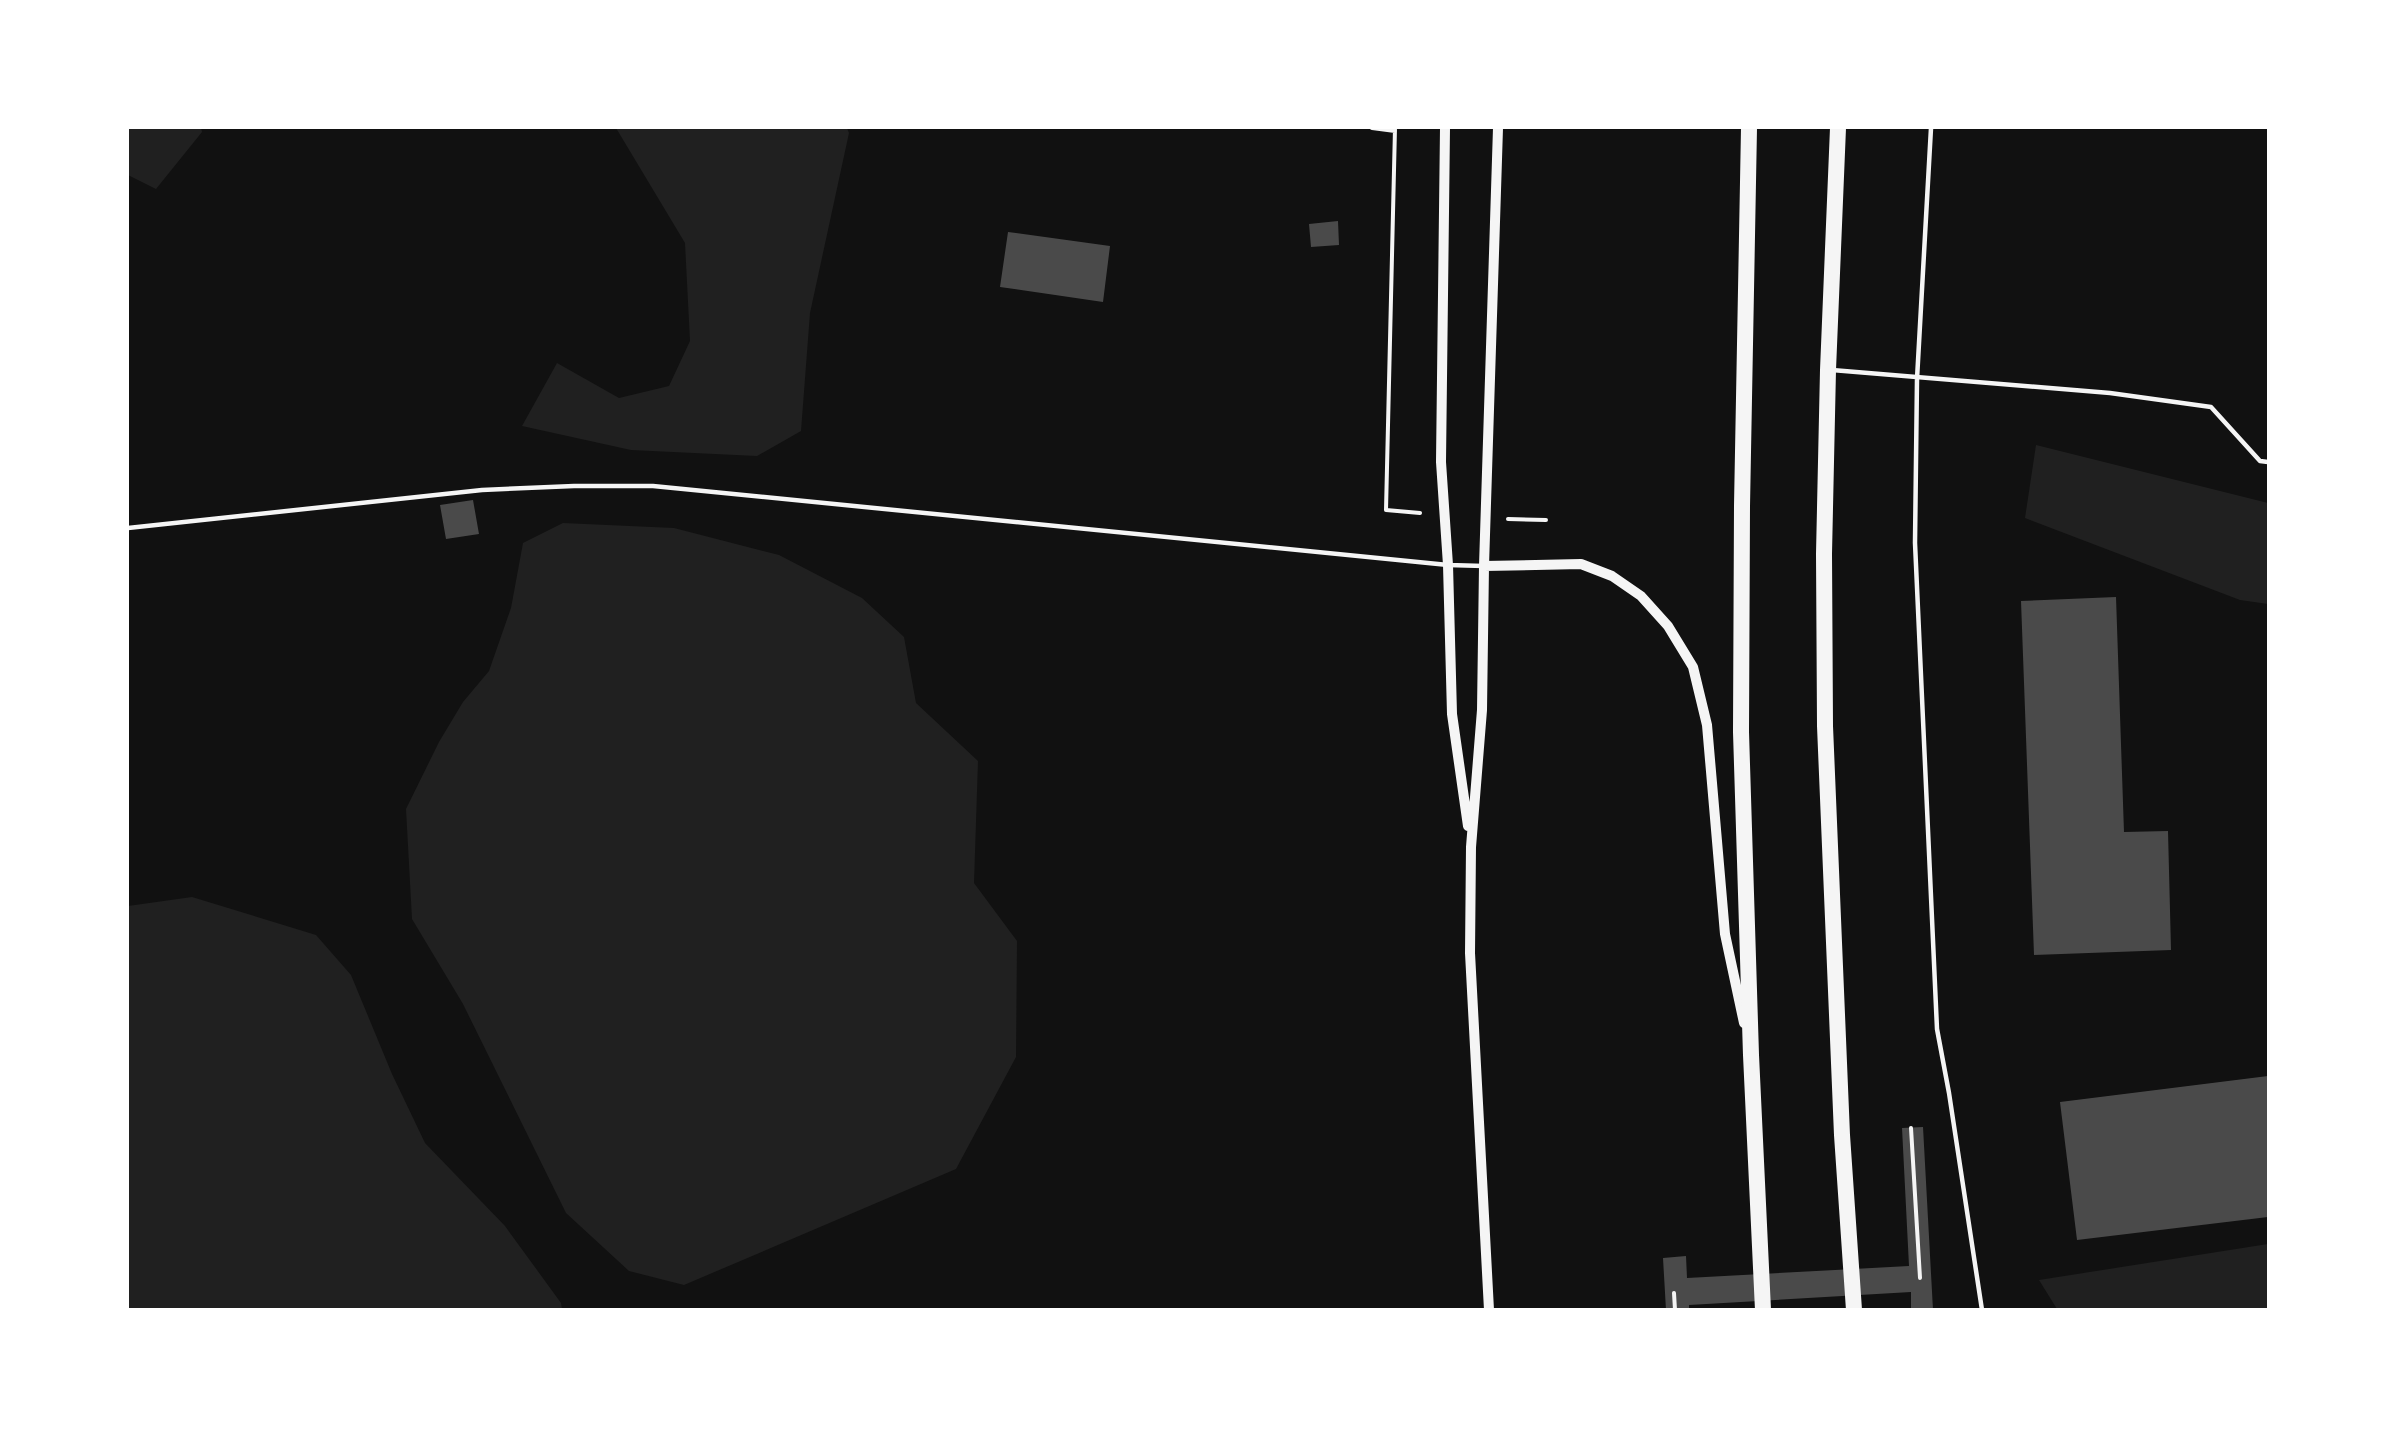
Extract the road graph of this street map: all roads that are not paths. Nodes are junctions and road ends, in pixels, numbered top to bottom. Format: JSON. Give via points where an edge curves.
{"nodes":[{"id":1,"x":1444,"y":128,"type":"edge"},
{"id":2,"x":1498,"y":128,"type":"edge"},
{"id":3,"x":1749,"y":128,"type":"edge"},
{"id":4,"x":1838,"y":128,"type":"edge"},
{"id":5,"x":1931,"y":128,"type":"edge"},
{"id":6,"x":1828,"y":370,"type":"junction"},
{"id":7,"x":1917,"y":379,"type":"junction"},
{"id":8,"x":2268,"y":462,"type":"edge"},
{"id":9,"x":128,"y":528,"type":"edge"},
{"id":10,"x":1448,"y":565,"type":"junction"},
{"id":11,"x":1484,"y":566,"type":"junction"},
{"id":12,"x":1471,"y":847,"type":"junction"},
{"id":13,"x":1751,"y":1055,"type":"junction"},
{"id":14,"x":1489,"y":1310,"type":"edge"},
{"id":15,"x":1763,"y":1310,"type":"edge"},
{"id":16,"x":1854,"y":1310,"type":"edge"},
{"id":17,"x":1982,"y":1310,"type":"edge"}],
"edges":[{"from":1,"to":10,"type":"street","via":[[1441,462]]},
{"from":2,"to":11,"type":"street"},
{"from":3,"to":13,"type":"highway","via":[[1741,732]]},
{"from":4,"to":6,"type":"highway"},
{"from":5,"to":7,"type":"lane"},
{"from":6,"to":7,"type":"lane"},
{"from":6,"to":16,"type":"highway","via":[[1825,726],[1842,1135]]},
{"from":7,"to":8,"type":"lane","via":[[2110,393],[2211,407],[2260,461]]},
{"from":7,"to":17,"type":"lane","via":[[1915,543],[1937,1029]]},
{"from":9,"to":10,"type":"lane","via":[[482,490],[653,486]]},
{"from":10,"to":11,"type":"lane"},
{"from":10,"to":12,"type":"street","via":[[1452,714]]},
{"from":11,"to":12,"type":"street","via":[[1482,710]]},
{"from":11,"to":13,"type":"street","via":[[1581,564],[1612,576],[1648,603],[1668,626],[1693,667],[1707,725],[1725,934]]},
{"from":12,"to":14,"type":"street","via":[[1470,953]]},
{"from":13,"to":15,"type":"highway"}]}
